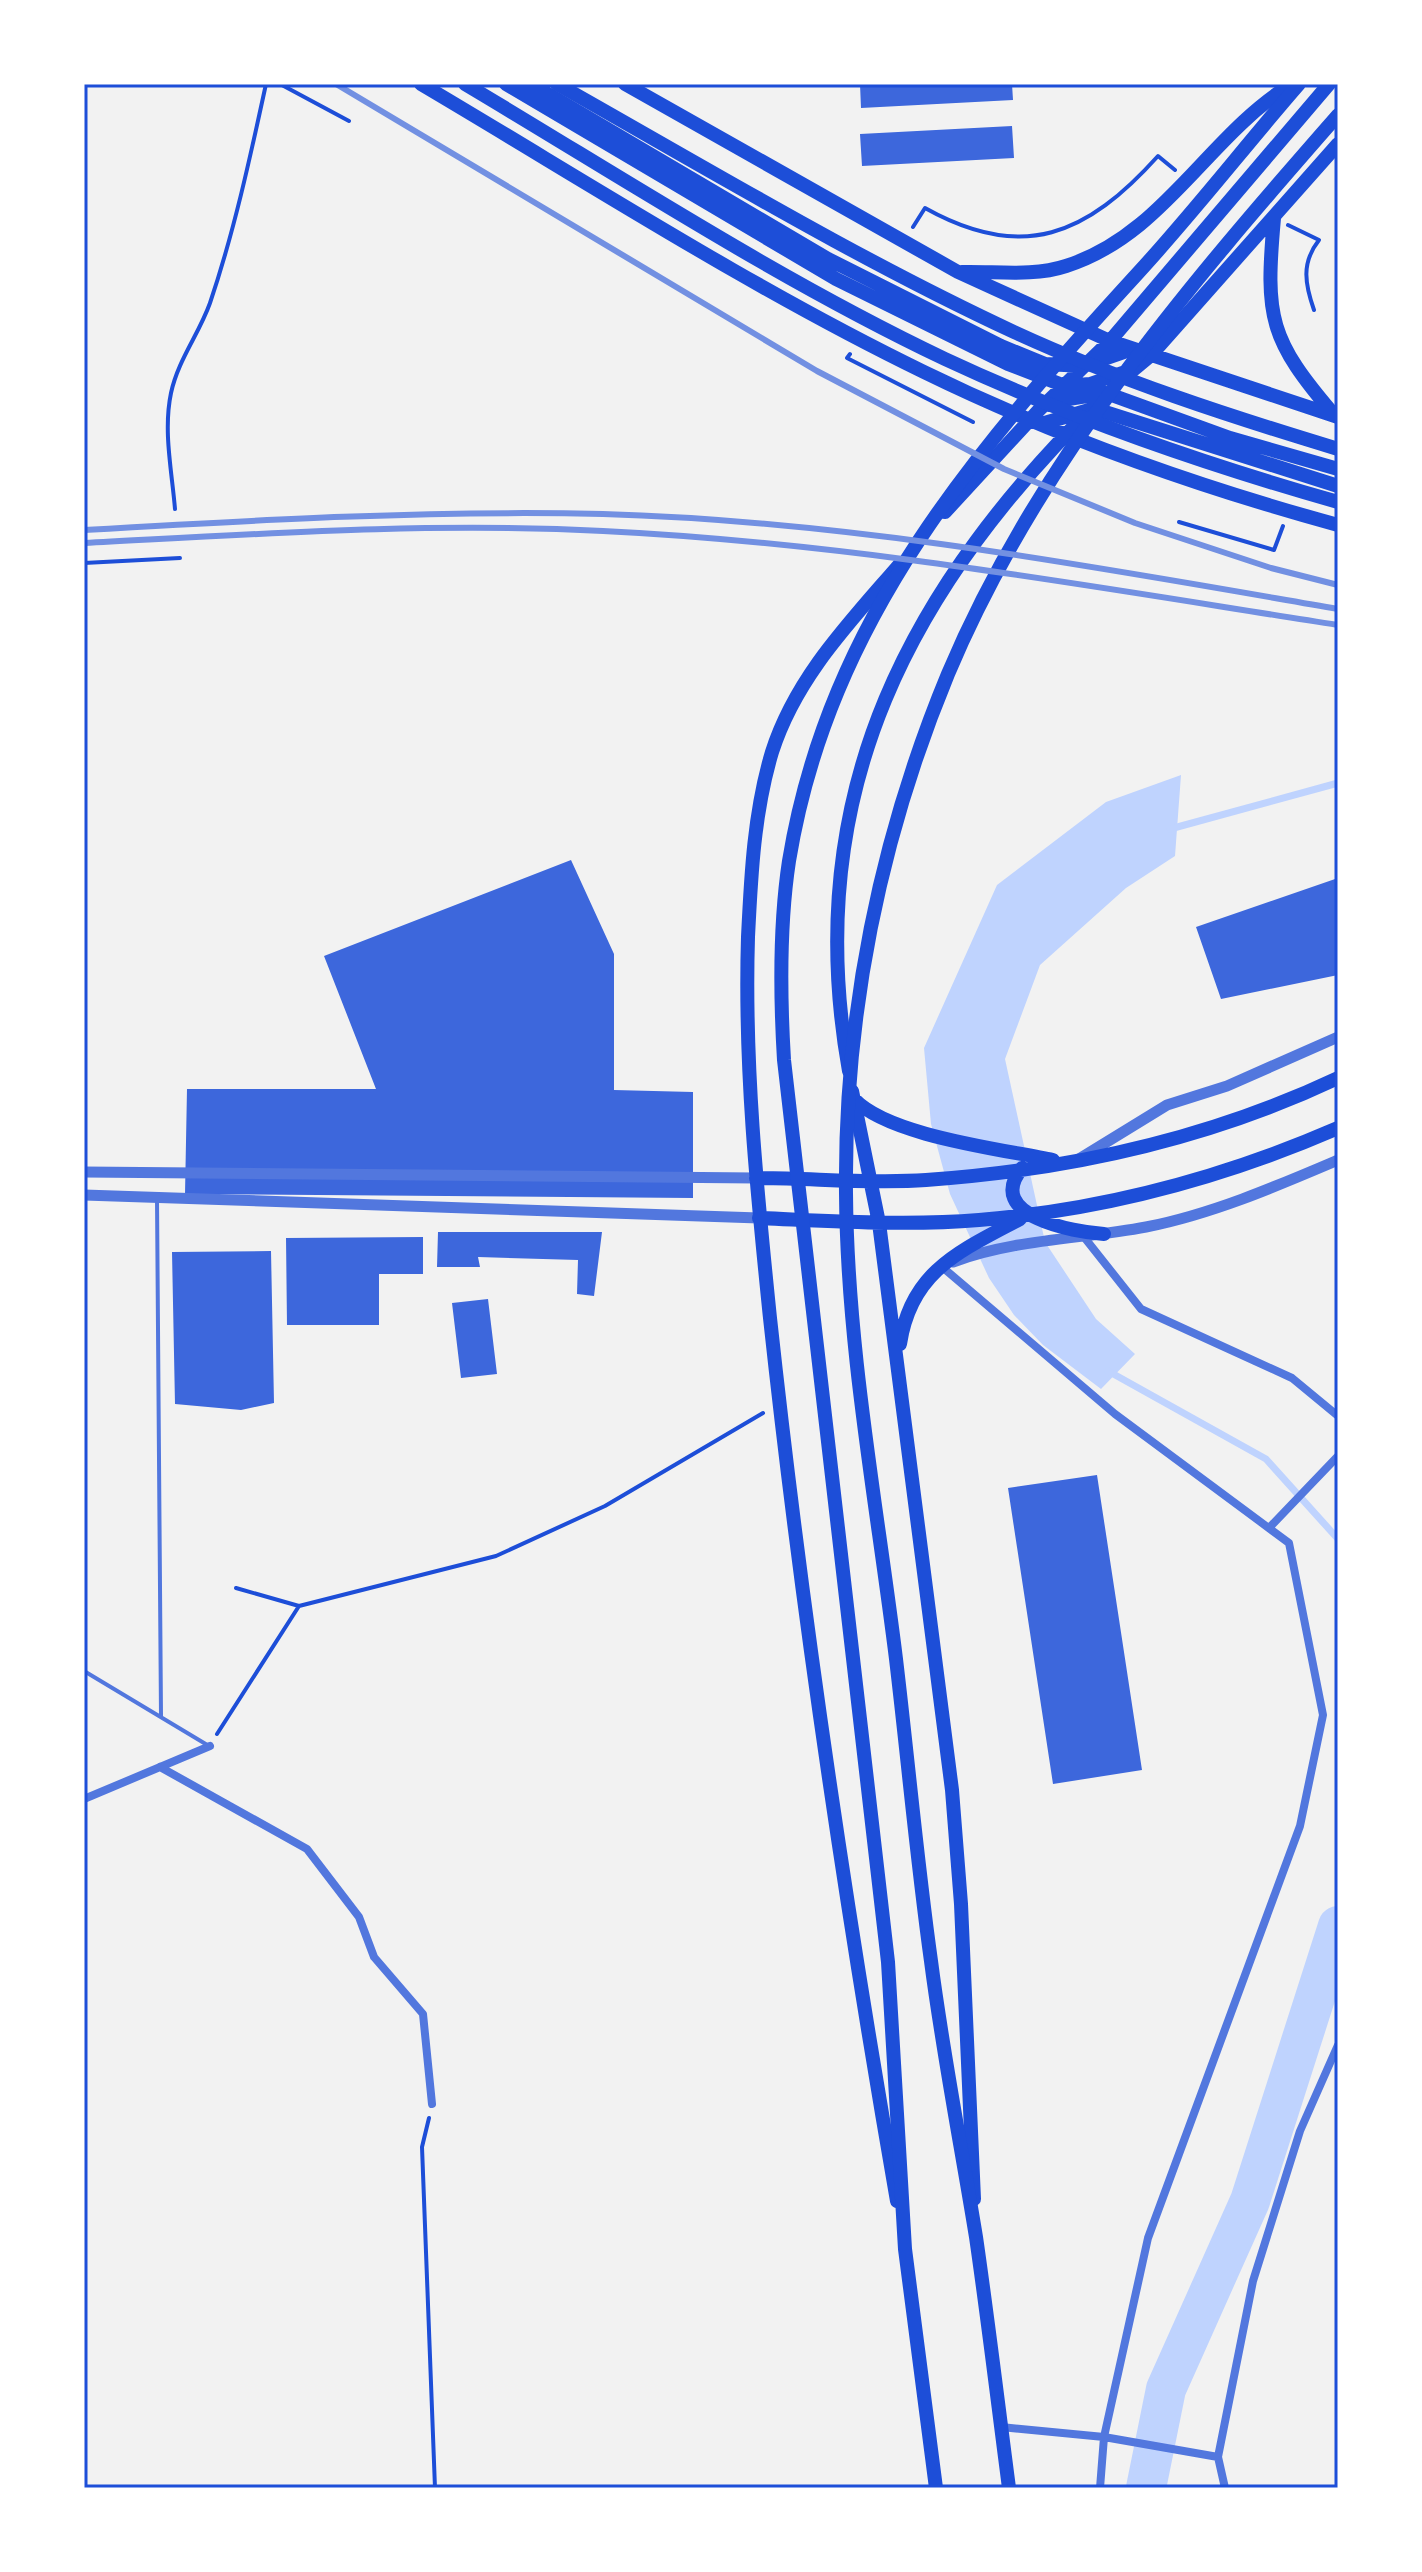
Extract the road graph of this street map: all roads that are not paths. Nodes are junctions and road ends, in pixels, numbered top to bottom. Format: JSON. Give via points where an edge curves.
{"nodes":[{"id":1,"x":421,"y":84,"type":"edge"},
{"id":2,"x":465,"y":84,"type":"edge"},
{"id":3,"x":506,"y":84,"type":"edge"},
{"id":4,"x":531,"y":84,"type":"edge"},
{"id":5,"x":557,"y":84,"type":"edge"},
{"id":6,"x":625,"y":84,"type":"edge"},
{"id":7,"x":1292,"y":84,"type":"edge"},
{"id":8,"x":1299,"y":84,"type":"edge"},
{"id":9,"x":1329,"y":84,"type":"edge"},
{"id":10,"x":1338,"y":115,"type":"edge"},
{"id":11,"x":1338,"y":144,"type":"edge"},
{"id":12,"x":1274,"y":218,"type":"junction"},
{"id":13,"x":958,"y":272,"type":"junction"},
{"id":14,"x":1110,"y":341,"type":"junction"},
{"id":15,"x":1133,"y":349,"type":"junction"},
{"id":16,"x":1151,"y":355,"type":"junction"},
{"id":17,"x":1084,"y":366,"type":"junction"},
{"id":18,"x":1136,"y":368,"type":"junction"},
{"id":19,"x":1065,"y":386,"type":"junction"},
{"id":20,"x":1106,"y":393,"type":"junction"},
{"id":21,"x":1089,"y":410,"type":"junction"},
{"id":22,"x":1337,"y":417,"type":"edge"},
{"id":23,"x":1036,"y":418,"type":"junction"},
{"id":24,"x":1064,"y":434,"type":"junction"},
{"id":25,"x":1338,"y":449,"type":"edge"},
{"id":26,"x":1338,"y":469,"type":"edge"},
{"id":27,"x":1338,"y":486,"type":"edge"},
{"id":28,"x":1338,"y":502,"type":"edge"},
{"id":29,"x":1338,"y":525,"type":"edge"},
{"id":30,"x":1338,"y":1037,"type":"edge"},
{"id":31,"x":1338,"y":1078,"type":"edge"},
{"id":32,"x":854,"y":1099,"type":"junction"},
{"id":33,"x":1338,"y":1128,"type":"edge"},
{"id":34,"x":1338,"y":1160,"type":"edge"},
{"id":35,"x":1071,"y":1161,"type":"junction"},
{"id":36,"x":1020,"y":1169,"type":"junction"},
{"id":37,"x":84,"y":1172,"type":"edge"},
{"id":38,"x":159,"y":1173,"type":"junction"},
{"id":39,"x":756,"y":1178,"type":"junction"},
{"id":40,"x":870,"y":1180,"type":"junction"},
{"id":41,"x":84,"y":1195,"type":"edge"},
{"id":42,"x":157,"y":1197,"type":"junction"},
{"id":43,"x":1027,"y":1215,"type":"junction"},
{"id":44,"x":759,"y":1218,"type":"junction"},
{"id":45,"x":1003,"y":1222,"type":"junction"},
{"id":46,"x":879,"y":1223,"type":"junction"},
{"id":47,"x":1104,"y":1234,"type":"junction"},
{"id":48,"x":1084,"y":1237,"type":"junction"},
{"id":49,"x":941,"y":1266,"type":"junction"},
{"id":50,"x":898,"y":1361,"type":"junction"},
{"id":51,"x":1338,"y":1416,"type":"edge"},
{"id":52,"x":1338,"y":1456,"type":"edge"},
{"id":53,"x":1269,"y":1528,"type":"junction"},
{"id":54,"x":84,"y":1671,"type":"edge"},
{"id":55,"x":161,"y":1716,"type":"junction"},
{"id":56,"x":210,"y":1746,"type":"joint"},
{"id":57,"x":160,"y":1767,"type":"junction"},
{"id":58,"x":84,"y":1799,"type":"edge"},
{"id":59,"x":1338,"y":2045,"type":"edge"},
{"id":60,"x":432,"y":2104,"type":"road end"},
{"id":61,"x":976,"y":2239,"type":"junction"},
{"id":62,"x":905,"y":2249,"type":"junction"},
{"id":63,"x":1001,"y":2427,"type":"junction"},
{"id":64,"x":1104,"y":2437,"type":"junction"},
{"id":65,"x":1218,"y":2457,"type":"junction"},
{"id":66,"x":936,"y":2488,"type":"edge"},
{"id":67,"x":1009,"y":2488,"type":"edge"},
{"id":68,"x":1100,"y":2488,"type":"edge"},
{"id":69,"x":1225,"y":2488,"type":"edge"}],
"edges":[{"from":1,"to":23,"type":"main road","via":[[860,340]]},
{"from":2,"to":28,"type":"main road","via":[[776,269],[944,358],[1179,453]]},
{"from":3,"to":19,"type":"main road","via":[[836,279],[994,358]]},
{"from":4,"to":17,"type":"main road","via":[[828,259],[925,310],[1045,364]]},
{"from":5,"to":25,"type":"main road","via":[[874,262],[1016,333],[1143,384]]},
{"from":6,"to":13,"type":"main road"},
{"from":7,"to":13,"type":"main road","via":[[1265,104],[1157,212],[1102,251],[1041,272]]},
{"from":8,"to":62,"type":"main road","via":[[1053,365],[949,493],[870,621],[812,766],[796,828],[784,905],[782,1021],[789,1116],[888,1962]]},
{"from":9,"to":14,"type":"main road"},
{"from":10,"to":61,"type":"main road","via":[[1152,336],[1072,444],[995,575],[916,758],[891,838],[858,1004],[846,1194],[855,1327],[930,1961]]},
{"from":11,"to":12,"type":"main road"},
{"from":12,"to":16,"type":"main road"},
{"from":12,"to":22,"type":"main road","via":[[1269,299],[1277,332],[1302,377]]},
{"from":13,"to":14,"type":"main road"},
{"from":14,"to":15,"type":"main road"},
{"from":14,"to":17,"type":"main road"},
{"from":15,"to":16,"type":"main road"},
{"from":15,"to":17,"type":"main road"},
{"from":16,"to":18,"type":"main road"},
{"from":16,"to":22,"type":"main road"},
{"from":17,"to":19,"type":"main road"},
{"from":18,"to":19,"type":"main road","via":[[1090,384]]},
{"from":18,"to":20,"type":"main road"},
{"from":19,"to":23,"type":"main road"},
{"from":20,"to":21,"type":"main road"},
{"from":20,"to":23,"type":"main road","via":[[1062,400]]},
{"from":20,"to":26,"type":"main road","via":[[1230,438]]},
{"from":21,"to":23,"type":"main road"},
{"from":21,"to":24,"type":"main road"},
{"from":21,"to":27,"type":"main road","via":[[1129,417]]},
{"from":23,"to":24,"type":"main road"},
{"from":23,"to":39,"type":"main road","via":[[830,646],[787,714],[772,752],[754,842],[750,895],[749,1076]]},
{"from":24,"to":29,"type":"main road","via":[[1125,459]]},
{"from":24,"to":32,"type":"main road","via":[[933,601],[866,744],[843,834],[837,910],[840,1020]]},
{"from":30,"to":35,"type":"street","via":[[1227,1086],[1167,1105]]},
{"from":31,"to":35,"type":"main road","via":[[1233,1122]]},
{"from":32,"to":35,"type":"main road","via":[[881,1119],[920,1132]]},
{"from":32,"to":40,"type":"main road"},
{"from":33,"to":43,"type":"main road","via":[[1183,1183]]},
{"from":34,"to":47,"type":"street","via":[[1222,1205]]},
{"from":35,"to":36,"type":"main road"},
{"from":36,"to":40,"type":"main road","via":[[925,1180]]},
{"from":36,"to":43,"type":"main road","via":[[1013,1187],[1015,1200]]},
{"from":37,"to":38,"type":"street"},
{"from":38,"to":39,"type":"street"},
{"from":38,"to":42,"type":"street"},
{"from":39,"to":40,"type":"main road"},
{"from":39,"to":44,"type":"main road"},
{"from":40,"to":46,"type":"main road"},
{"from":41,"to":42,"type":"street"},
{"from":42,"to":44,"type":"street"},
{"from":42,"to":55,"type":"lane"},
{"from":43,"to":45,"type":"main road"},
{"from":43,"to":47,"type":"main road","via":[[1071,1232]]},
{"from":44,"to":46,"type":"main road"},
{"from":44,"to":62,"type":"main road","via":[[820,1738]]},
{"from":45,"to":46,"type":"main road"},
{"from":45,"to":49,"type":"main road"},
{"from":46,"to":50,"type":"main road"},
{"from":47,"to":48,"type":"street"},
{"from":48,"to":49,"type":"street","via":[[974,1254]]},
{"from":48,"to":51,"type":"street","via":[[1141,1309],[1292,1378]]},
{"from":49,"to":50,"type":"main road","via":[[919,1288],[905,1315]]},
{"from":49,"to":53,"type":"street","via":[[1115,1414]]},
{"from":50,"to":61,"type":"main road","via":[[957,1850]]},
{"from":52,"to":53,"type":"street"},
{"from":53,"to":64,"type":"street","via":[[1289,1543],[1323,1715],[1300,1826],[1148,2238]]},
{"from":54,"to":55,"type":"lane"},
{"from":55,"to":56,"type":"lane"},
{"from":56,"to":57,"type":"street"},
{"from":57,"to":58,"type":"street"},
{"from":57,"to":60,"type":"street","via":[[307,1849],[359,1917],[374,1957],[423,2014]]},
{"from":59,"to":65,"type":"street","via":[[1300,2131],[1253,2281]]},
{"from":61,"to":63,"type":"main road"},
{"from":62,"to":66,"type":"main road"},
{"from":63,"to":64,"type":"street"},
{"from":63,"to":67,"type":"main road"},
{"from":64,"to":65,"type":"street"},
{"from":64,"to":68,"type":"street"},
{"from":65,"to":69,"type":"street"}]}
